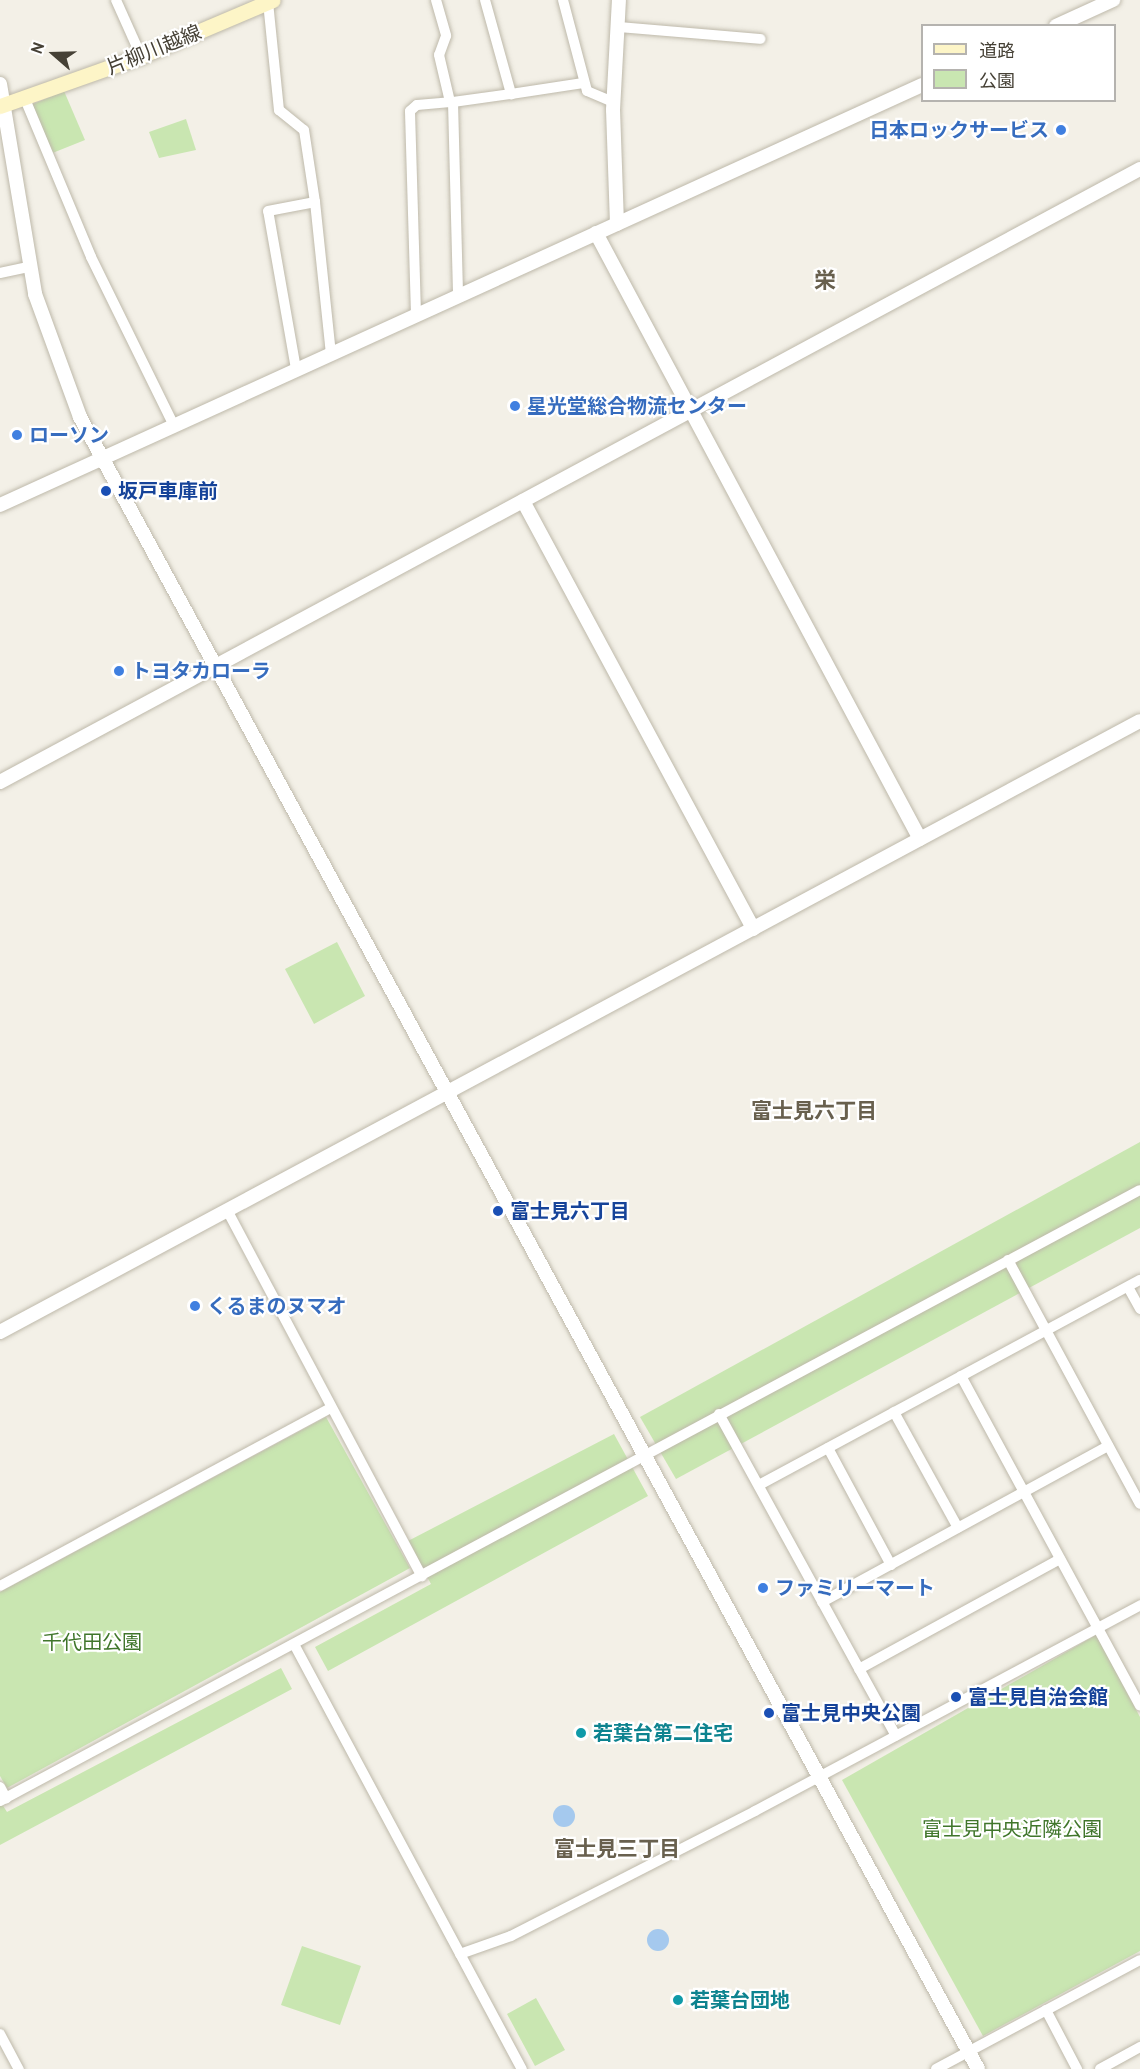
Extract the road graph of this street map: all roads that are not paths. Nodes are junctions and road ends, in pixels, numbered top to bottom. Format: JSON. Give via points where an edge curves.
{"nodes":[{"id":1,"x":116,"y":0,"type":"edge"},
{"id":2,"x":436,"y":0,"type":"edge"},
{"id":3,"x":485,"y":0,"type":"edge"},
{"id":4,"x":563,"y":0,"type":"edge"},
{"id":5,"x":619,"y":0,"type":"edge"},
{"id":6,"x":1113,"y":0,"type":"edge"},
{"id":7,"x":270,"y":1,"type":"edge"},
{"id":8,"x":251,"y":4,"type":"edge"},
{"id":9,"x":1060,"y":24,"type":"edge"},
{"id":10,"x":618,"y":27,"type":"junction"},
{"id":11,"x":760,"y":39,"type":"dead end"},
{"id":12,"x":141,"y":56,"type":"junction"},
{"id":13,"x":583,"y":83,"type":"junction"},
{"id":14,"x":0,"y":84,"type":"edge"},
{"id":15,"x":921,"y":85,"type":"edge"},
{"id":16,"x":511,"y":94,"type":"junction"},
{"id":17,"x":25,"y":99,"type":"junction"},
{"id":18,"x":451,"y":102,"type":"junction"},
{"id":19,"x":613,"y":102,"type":"junction"},
{"id":20,"x":3,"y":105,"type":"edge"},
{"id":21,"x":1140,"y":169,"type":"edge"},
{"id":22,"x":315,"y":202,"type":"junction"},
{"id":23,"x":616,"y":224,"type":"junction"},
{"id":24,"x":596,"y":233,"type":"junction"},
{"id":25,"x":30,"y":267,"type":"junction"},
{"id":26,"x":0,"y":273,"type":"edge"},
{"id":27,"x":458,"y":295,"type":"junction"},
{"id":28,"x":416,"y":314,"type":"junction"},
{"id":29,"x":331,"y":352,"type":"junction"},
{"id":30,"x":296,"y":369,"type":"junction"},
{"id":31,"x":691,"y":411,"type":"junction"},
{"id":32,"x":174,"y":426,"type":"junction"},
{"id":33,"x":102,"y":459,"type":"junction"},
{"id":34,"x":524,"y":501,"type":"junction"},
{"id":35,"x":0,"y":505,"type":"edge"},
{"id":36,"x":215,"y":665,"type":"junction"},
{"id":37,"x":1140,"y":721,"type":"edge"},
{"id":38,"x":0,"y":782,"type":"edge"},
{"id":39,"x":920,"y":839,"type":"junction"},
{"id":40,"x":753,"y":929,"type":"junction"},
{"id":41,"x":447,"y":1093,"type":"junction"},
{"id":42,"x":1140,"y":1190,"type":"edge"},
{"id":43,"x":227,"y":1210,"type":"junction"},
{"id":44,"x":1008,"y":1260,"type":"junction"},
{"id":45,"x":1140,"y":1280,"type":"edge"},
{"id":46,"x":1128,"y":1287,"type":"junction"},
{"id":47,"x":1140,"y":1309,"type":"edge"},
{"id":48,"x":1046,"y":1331,"type":"junction"},
{"id":49,"x":0,"y":1332,"type":"edge"},
{"id":50,"x":961,"y":1376,"type":"junction"},
{"id":51,"x":331,"y":1408,"type":"junction"},
{"id":52,"x":894,"y":1412,"type":"junction"},
{"id":53,"x":719,"y":1414,"type":"junction"},
{"id":54,"x":1108,"y":1446,"type":"junction"},
{"id":55,"x":828,"y":1448,"type":"junction"},
{"id":56,"x":645,"y":1453,"type":"junction"},
{"id":57,"x":759,"y":1485,"type":"junction"},
{"id":58,"x":1024,"y":1493,"type":"junction"},
{"id":59,"x":1140,"y":1504,"type":"edge"},
{"id":60,"x":958,"y":1528,"type":"junction"},
{"id":61,"x":1060,"y":1559,"type":"junction"},
{"id":62,"x":891,"y":1565,"type":"junction"},
{"id":63,"x":422,"y":1576,"type":"junction"},
{"id":64,"x":0,"y":1586,"type":"edge"},
{"id":65,"x":822,"y":1602,"type":"junction"},
{"id":66,"x":1140,"y":1605,"type":"edge"},
{"id":67,"x":1098,"y":1628,"type":"junction"},
{"id":68,"x":294,"y":1646,"type":"junction"},
{"id":69,"x":859,"y":1669,"type":"junction"},
{"id":70,"x":1140,"y":1706,"type":"edge"},
{"id":71,"x":897,"y":1736,"type":"junction"},
{"id":72,"x":820,"y":1778,"type":"junction"},
{"id":73,"x":0,"y":1786,"type":"edge"},
{"id":74,"x":3,"y":1799,"type":"edge"},
{"id":75,"x":460,"y":1954,"type":"junction"},
{"id":76,"x":1140,"y":1960,"type":"edge"},
{"id":77,"x":1046,"y":2010,"type":"junction"},
{"id":78,"x":0,"y":2034,"type":"edge"},
{"id":79,"x":1140,"y":2047,"type":"edge"},
{"id":80,"x":968,"y":2052,"type":"junction"},
{"id":81,"x":19,"y":2069,"type":"edge"},
{"id":82,"x":522,"y":2069,"type":"edge"},
{"id":83,"x":936,"y":2069,"type":"edge"},
{"id":84,"x":978,"y":2069,"type":"edge"},
{"id":85,"x":1077,"y":2069,"type":"edge"},
{"id":86,"x":1100,"y":2069,"type":"edge"}],
"edges":[{"from":1,"to":12,"type":"street"},
{"from":2,"to":18,"type":"street","via":[[446,36],[439,55]]},
{"from":3,"to":16,"type":"street"},
{"from":4,"to":13,"type":"street"},
{"from":5,"to":10,"type":"street"},
{"from":6,"to":9,"type":"street"},
{"from":7,"to":8,"type":"main road","name":"片柳川越線"},
{"from":7,"to":22,"type":"street","via":[[279,110],[304,130]]},
{"from":8,"to":12,"type":"main road","name":"片柳川越線"},
{"from":10,"to":11,"type":"street"},
{"from":10,"to":19,"type":"street"},
{"from":12,"to":17,"type":"main road","name":"片柳川越線"},
{"from":13,"to":16,"type":"street"},
{"from":13,"to":19,"type":"street","via":[[587,92]]},
{"from":14,"to":20,"type":"street"},
{"from":15,"to":23,"type":"street"},
{"from":16,"to":18,"type":"street"},
{"from":17,"to":20,"type":"main road","name":"片柳川越線"},
{"from":17,"to":32,"type":"street","via":[[91,257]]},
{"from":18,"to":27,"type":"street"},
{"from":18,"to":28,"type":"street","via":[[410,111]]},
{"from":19,"to":23,"type":"street"},
{"from":20,"to":25,"type":"street"},
{"from":21,"to":31,"type":"street"},
{"from":22,"to":29,"type":"street"},
{"from":22,"to":30,"type":"street","via":[[268,211]]},
{"from":23,"to":24,"type":"street"},
{"from":24,"to":27,"type":"street"},
{"from":24,"to":31,"type":"street"},
{"from":25,"to":26,"type":"street"},
{"from":25,"to":33,"type":"street","via":[[61,376]]},
{"from":27,"to":28,"type":"street"},
{"from":28,"to":29,"type":"street"},
{"from":29,"to":30,"type":"street"},
{"from":30,"to":32,"type":"street"},
{"from":31,"to":34,"type":"street"},
{"from":31,"to":39,"type":"street"},
{"from":32,"to":33,"type":"street"},
{"from":33,"to":35,"type":"street"},
{"from":33,"to":36,"type":"street"},
{"from":34,"to":36,"type":"street"},
{"from":34,"to":40,"type":"street"},
{"from":36,"to":38,"type":"street"},
{"from":36,"to":41,"type":"street"},
{"from":37,"to":39,"type":"street"},
{"from":39,"to":40,"type":"street"},
{"from":40,"to":41,"type":"street"},
{"from":41,"to":43,"type":"street"},
{"from":41,"to":56,"type":"street"},
{"from":42,"to":44,"type":"street"},
{"from":43,"to":49,"type":"street"},
{"from":43,"to":51,"type":"street"},
{"from":44,"to":48,"type":"street"},
{"from":44,"to":53,"type":"street"},
{"from":45,"to":46,"type":"street"},
{"from":46,"to":47,"type":"street"},
{"from":46,"to":48,"type":"street"},
{"from":48,"to":50,"type":"street"},
{"from":48,"to":54,"type":"street"},
{"from":50,"to":52,"type":"street"},
{"from":50,"to":58,"type":"street"},
{"from":51,"to":63,"type":"street"},
{"from":51,"to":64,"type":"street"},
{"from":52,"to":55,"type":"street"},
{"from":52,"to":60,"type":"street"},
{"from":53,"to":56,"type":"street"},
{"from":53,"to":57,"type":"street"},
{"from":54,"to":58,"type":"street"},
{"from":54,"to":59,"type":"street"},
{"from":55,"to":57,"type":"street"},
{"from":55,"to":62,"type":"street"},
{"from":56,"to":63,"type":"street"},
{"from":56,"to":72,"type":"street"},
{"from":57,"to":65,"type":"street"},
{"from":58,"to":60,"type":"street"},
{"from":58,"to":61,"type":"street"},
{"from":60,"to":62,"type":"street"},
{"from":61,"to":67,"type":"street"},
{"from":61,"to":69,"type":"street"},
{"from":62,"to":65,"type":"street"},
{"from":63,"to":68,"type":"street"},
{"from":65,"to":69,"type":"street"},
{"from":66,"to":67,"type":"street"},
{"from":67,"to":70,"type":"street"},
{"from":67,"to":71,"type":"street"},
{"from":68,"to":74,"type":"street"},
{"from":68,"to":75,"type":"street"},
{"from":69,"to":71,"type":"street"},
{"from":71,"to":72,"type":"street"},
{"from":72,"to":75,"type":"street","via":[[511,1936]]},
{"from":72,"to":80,"type":"street"},
{"from":73,"to":74,"type":"street"},
{"from":75,"to":82,"type":"street"},
{"from":76,"to":77,"type":"street"},
{"from":77,"to":80,"type":"street"},
{"from":77,"to":85,"type":"street"},
{"from":78,"to":81,"type":"street"},
{"from":79,"to":86,"type":"street"},
{"from":80,"to":83,"type":"street"},
{"from":80,"to":84,"type":"street"}]}
